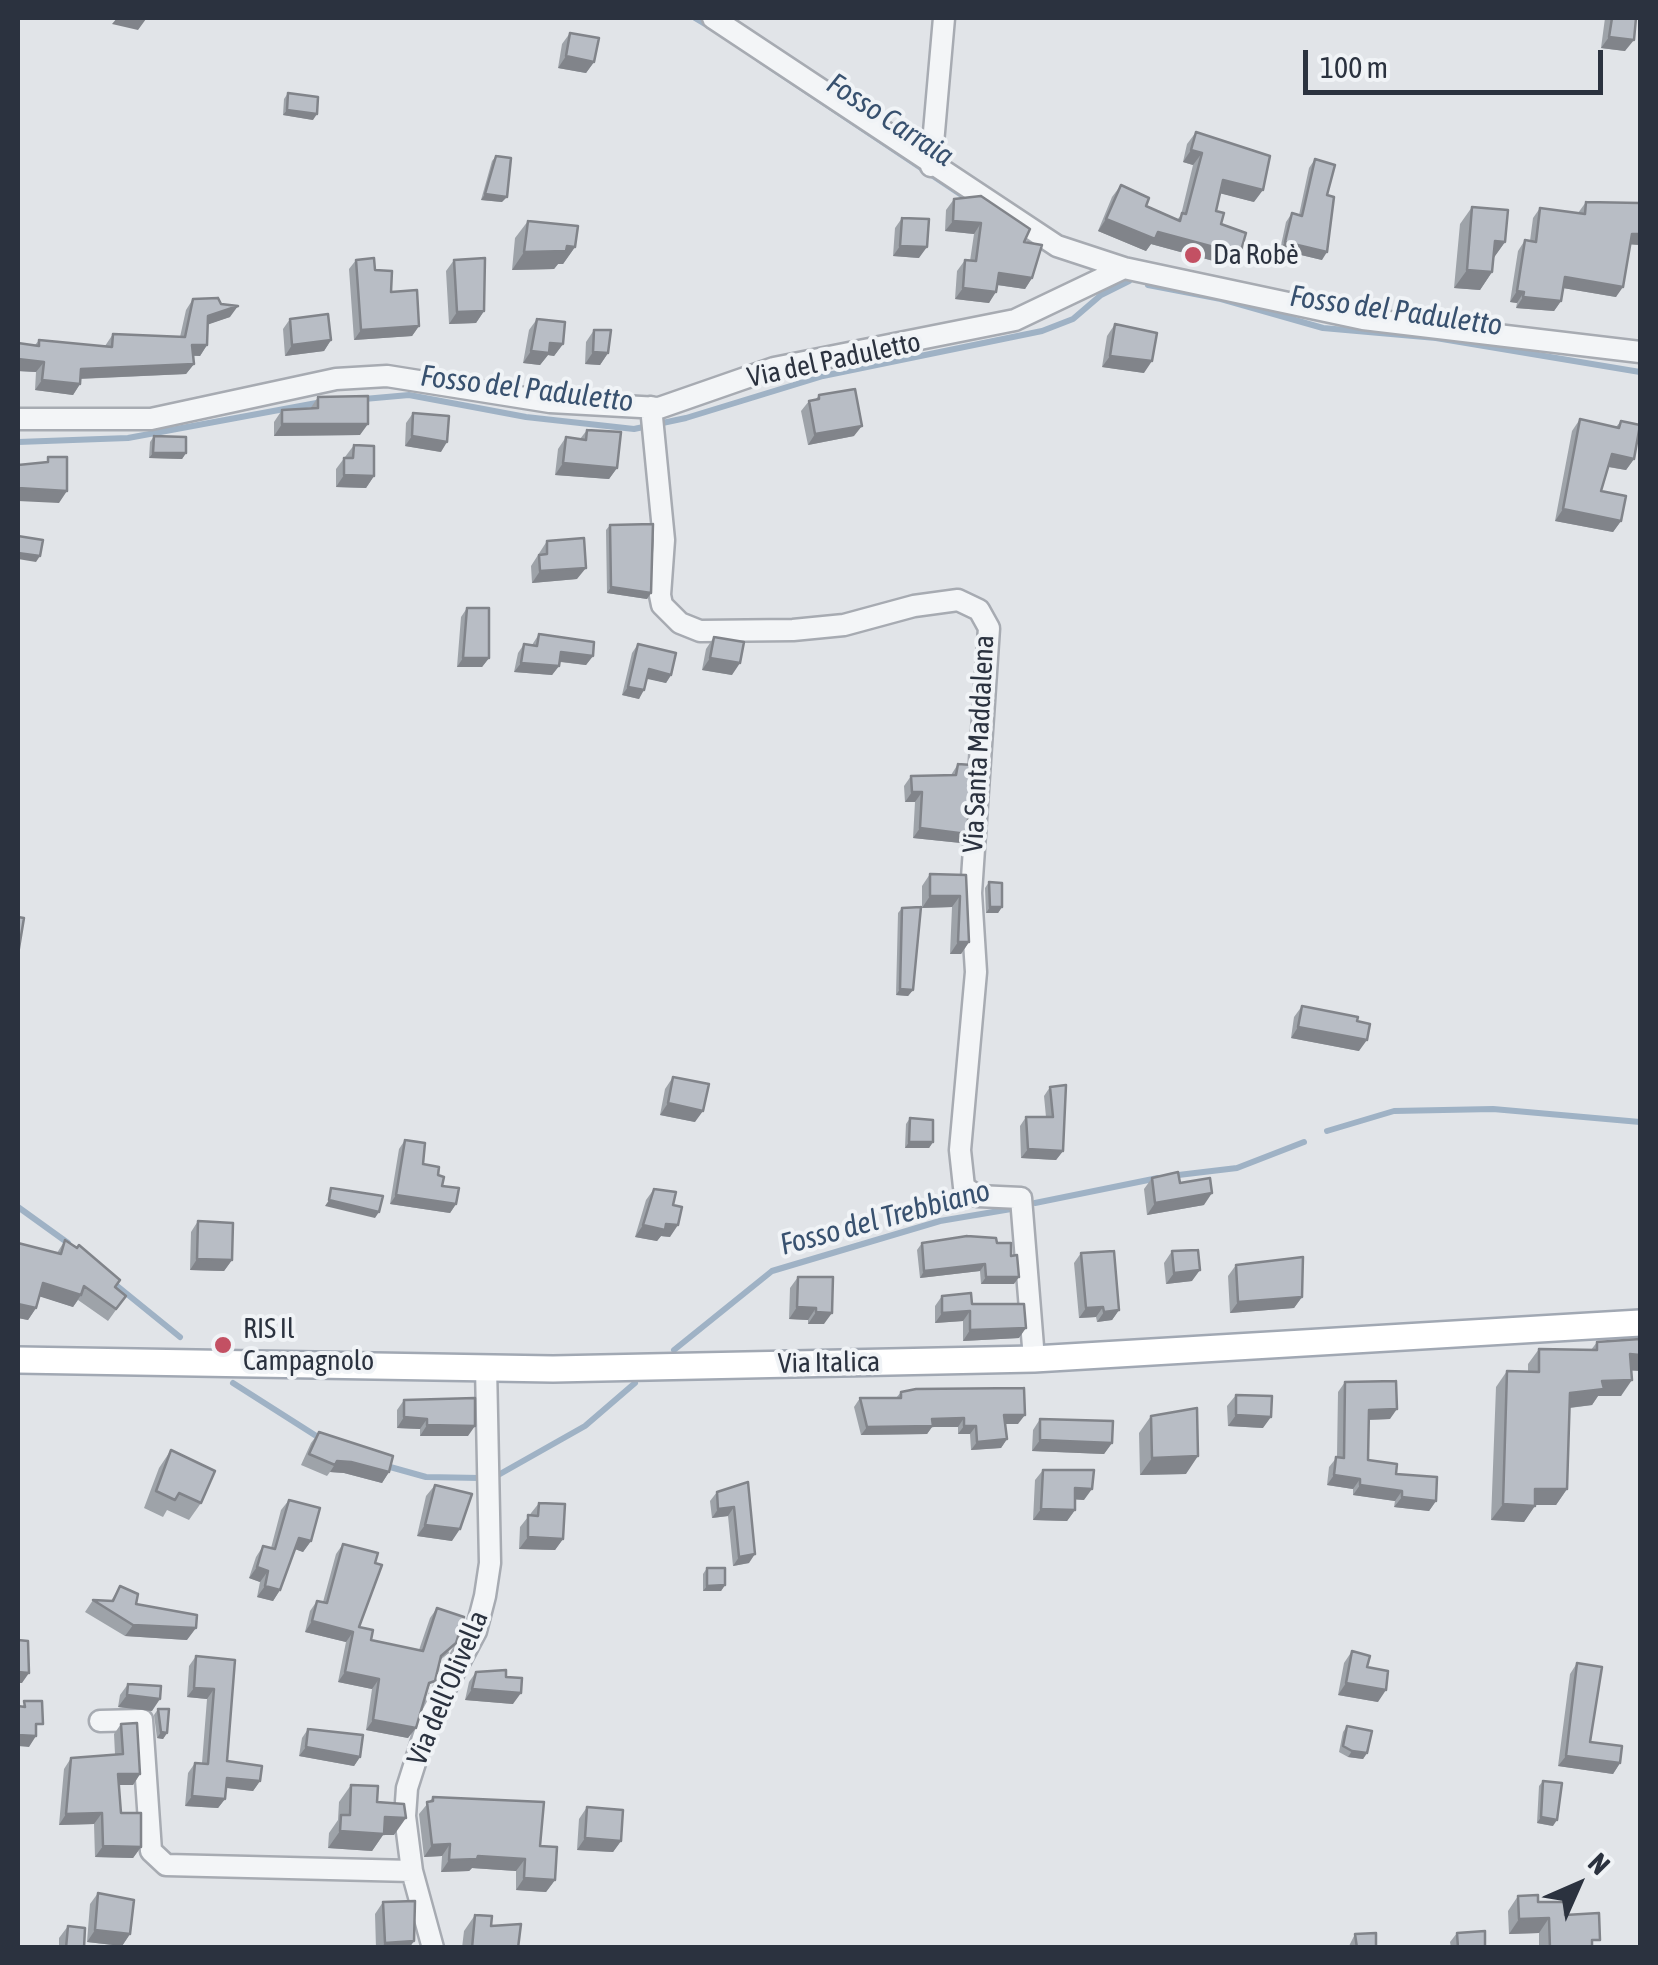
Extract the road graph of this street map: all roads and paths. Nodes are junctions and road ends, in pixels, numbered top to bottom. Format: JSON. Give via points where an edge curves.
{"nodes":[{"id":1,"x":713,"y":18,"type":"edge"},
{"id":2,"x":944,"y":18,"type":"edge"},
{"id":3,"x":931,"y":166,"type":"junction"},
{"id":4,"x":1124,"y":268,"type":"junction"},
{"id":5,"x":1640,"y":352,"type":"edge"},
{"id":6,"x":18,"y":419,"type":"edge"},
{"id":7,"x":652,"y":419,"type":"junction"},
{"id":8,"x":1640,"y":1323,"type":"edge"},
{"id":9,"x":1034,"y":1359,"type":"junction"},
{"id":10,"x":18,"y":1360,"type":"edge"},
{"id":11,"x":486,"y":1366,"type":"junction"},
{"id":12,"x":100,"y":1721,"type":"dead end"},
{"id":13,"x":412,"y":1871,"type":"junction"},
{"id":14,"x":434,"y":1948,"type":"edge"}],
"edges":[{"from":1,"to":3,"type":"street"},
{"from":2,"to":3,"type":"street"},
{"from":3,"to":4,"type":"street","via":[[1057,246]]},
{"from":4,"to":5,"type":"street","via":[[1363,319]]},
{"from":4,"to":7,"type":"street","name":"Via del Paduletto","via":[[1015,320],[774,368]]},
{"from":6,"to":7,"type":"street","name":"Via del Paduletto","via":[[151,419],[336,379],[386,376]]},
{"from":7,"to":9,"type":"street","name":"Via Santa Maddalena","via":[[664,540],[660,595],[680,623],[700,631],[793,630],[958,600],[979,610],[989,628],[970,893],[976,972],[960,1150],[964,1187],[1022,1206]]},
{"from":8,"to":9,"type":"main road","name":"Via Italica"},
{"from":9,"to":11,"type":"main road","name":"Via Italica"},
{"from":10,"to":11,"type":"main road","name":"Via Italica"},
{"from":11,"to":13,"type":"street","name":"Via dell'Olivella","via":[[486,1596],[476,1631],[429,1718],[407,1788]]},
{"from":12,"to":13,"type":"street","via":[[142,1720],[151,1852],[166,1865]]},
{"from":13,"to":14,"type":"street","name":"Via dell'Olivella"}]}
